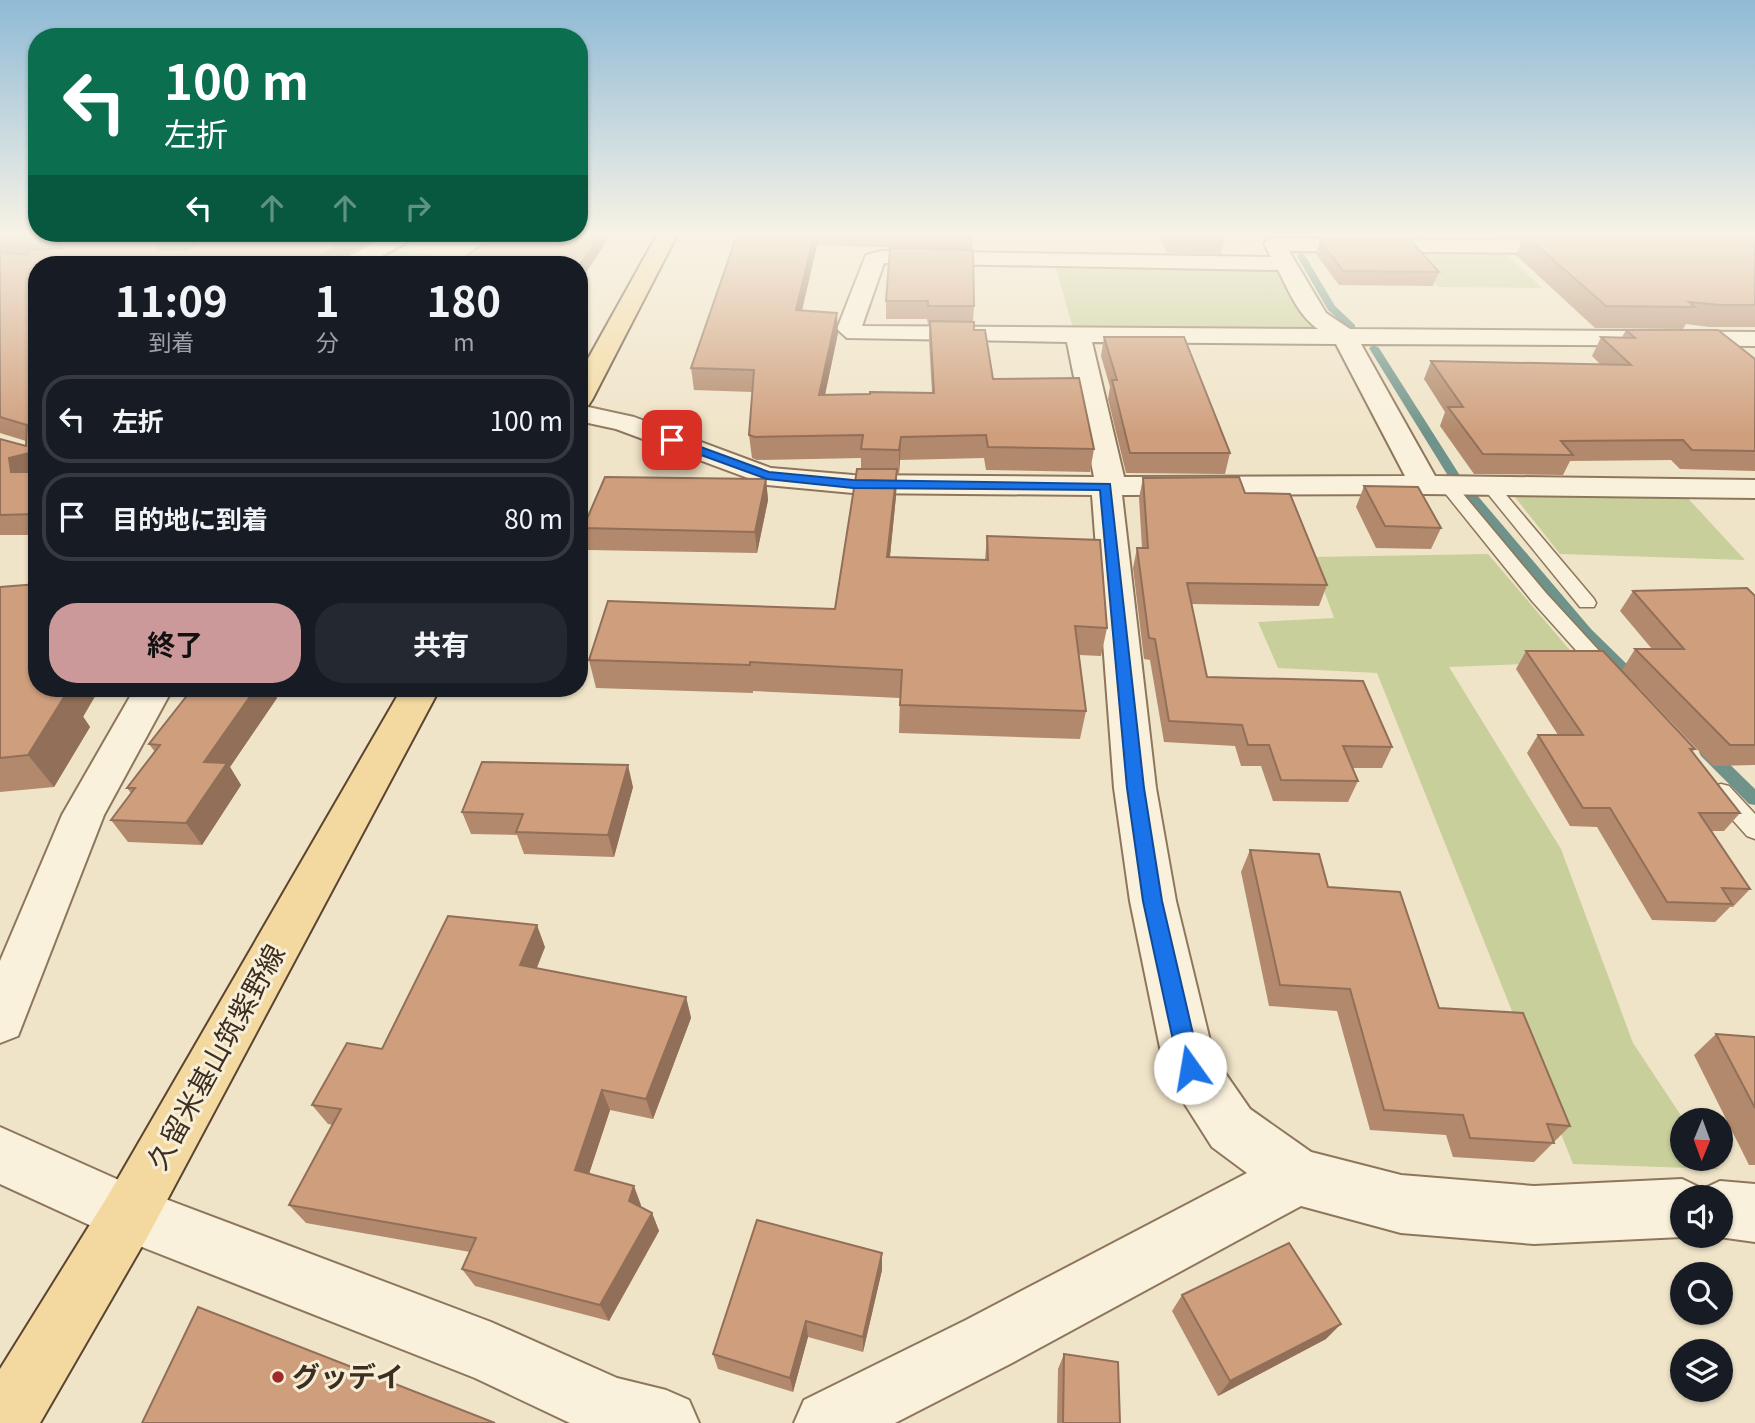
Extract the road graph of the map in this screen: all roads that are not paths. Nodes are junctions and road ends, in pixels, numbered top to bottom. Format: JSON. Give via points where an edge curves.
{"nodes":[{"id":1,"x":632,"y":301,"type":"edge"},
{"id":2,"x":859,"y":301,"type":"edge"},
{"id":3,"x":1306,"y":301,"type":"edge"},
{"id":4,"x":1078,"y":334,"type":"junction"},
{"id":5,"x":1345,"y":337,"type":"junction"},
{"id":6,"x":1755,"y":340,"type":"edge"},
{"id":7,"x":588,"y":383,"type":"edge"},
{"id":8,"x":588,"y":415,"type":"edge"},
{"id":9,"x":1436,"y":485,"type":"junction"},
{"id":10,"x":1490,"y":485,"type":"junction"},
{"id":11,"x":1106,"y":486,"type":"junction"},
{"id":12,"x":1755,"y":489,"type":"edge"},
{"id":13,"x":1587,"y":603,"type":"dead end"},
{"id":14,"x":1617,"y":682,"type":"edge"},
{"id":15,"x":149,"y":697,"type":"edge"},
{"id":16,"x":416,"y":697,"type":"edge"},
{"id":17,"x":1708,"y":778,"type":"edge"},
{"id":18,"x":1755,"y":830,"type":"edge"},
{"id":19,"x":0,"y":1020,"type":"edge"},
{"id":20,"x":0,"y":1155,"type":"edge"},
{"id":21,"x":1298,"y":1177,"type":"junction"},
{"id":22,"x":1670,"y":1209,"type":"edge"},
{"id":23,"x":1733,"y":1211,"type":"edge"},
{"id":24,"x":1755,"y":1213,"type":"edge"},
{"id":25,"x":130,"y":1214,"type":"junction"},
{"id":26,"x":4,"y":1423,"type":"edge"},
{"id":27,"x":666,"y":1423,"type":"edge"},
{"id":28,"x":827,"y":1423,"type":"edge"}],
"edges":[{"from":1,"to":7,"type":"main road"},
{"from":2,"to":4,"type":"street","via":[[849,329],[856,333]]},
{"from":3,"to":5,"type":"street","via":[[1318,318]]},
{"from":4,"to":5,"type":"street"},
{"from":4,"to":11,"type":"street","via":[[1110,473]]},
{"from":5,"to":6,"type":"street"},
{"from":5,"to":9,"type":"street"},
{"from":8,"to":11,"type":"street","via":[[624,423],[767,475],[853,484]]},
{"from":9,"to":10,"type":"street"},
{"from":9,"to":11,"type":"street"},
{"from":9,"to":14,"type":"lane"},
{"from":10,"to":12,"type":"street"},
{"from":10,"to":13,"type":"lane"},
{"from":11,"to":21,"type":"street","via":[[1135,788],[1153,901],[1190,1068],[1231,1128]]},
{"from":15,"to":19,"type":"street","via":[[83,815]]},
{"from":16,"to":25,"type":"main road","name":"久留米基山筑紫野線"},
{"from":17,"to":18,"type":"lane"},
{"from":20,"to":25,"type":"street"},
{"from":21,"to":22,"type":"street","via":[[1401,1204],[1534,1215]]},
{"from":21,"to":28,"type":"street"},
{"from":23,"to":24,"type":"street"},
{"from":25,"to":26,"type":"main road","name":"久留米基山筑紫野線"},
{"from":25,"to":27,"type":"street","via":[[491,1353],[612,1409]]}]}
